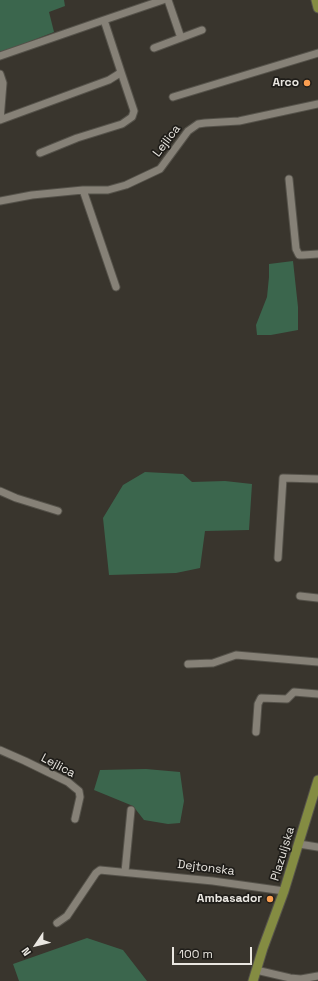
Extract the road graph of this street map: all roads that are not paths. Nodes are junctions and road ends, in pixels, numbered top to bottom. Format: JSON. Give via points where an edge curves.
{"nodes":[{"id":1,"x":163,"y":0,"type":"edge"},
{"id":2,"x":168,"y":0,"type":"edge"},
{"id":3,"x":316,"y":0,"type":"edge"},
{"id":4,"x":318,"y":8,"type":"edge"},
{"id":5,"x":104,"y":20,"type":"junction"},
{"id":6,"x":202,"y":30,"type":"dead end"},
{"id":7,"x":182,"y":38,"type":"junction"},
{"id":8,"x":154,"y":48,"type":"dead end"},
{"id":9,"x":318,"y":53,"type":"edge"},
{"id":10,"x":0,"y":56,"type":"edge"},
{"id":11,"x":121,"y":72,"type":"junction"},
{"id":12,"x":0,"y":74,"type":"edge"},
{"id":13,"x":173,"y":97,"type":"dead end"},
{"id":14,"x":318,"y":104,"type":"edge"},
{"id":15,"x":0,"y":120,"type":"edge"},
{"id":16,"x":40,"y":153,"type":"dead end"},
{"id":17,"x":289,"y":179,"type":"dead end"},
{"id":18,"x":83,"y":190,"type":"junction"},
{"id":19,"x":0,"y":201,"type":"edge"},
{"id":20,"x":318,"y":254,"type":"edge"},
{"id":21,"x":116,"y":287,"type":"dead end"},
{"id":22,"x":318,"y":479,"type":"edge"},
{"id":23,"x":0,"y":491,"type":"edge"},
{"id":24,"x":58,"y":511,"type":"dead end"},
{"id":25,"x":278,"y":558,"type":"dead end"},
{"id":26,"x":300,"y":596,"type":"dead end"},
{"id":27,"x":318,"y":598,"type":"edge"},
{"id":28,"x":318,"y":662,"type":"edge"},
{"id":29,"x":188,"y":664,"type":"dead end"},
{"id":30,"x":318,"y":694,"type":"edge"},
{"id":31,"x":256,"y":732,"type":"dead end"},
{"id":32,"x":0,"y":750,"type":"edge"},
{"id":33,"x":317,"y":784,"type":"edge"},
{"id":34,"x":131,"y":810,"type":"dead end"},
{"id":35,"x":75,"y":819,"type":"dead end"},
{"id":36,"x":298,"y":844,"type":"junction"},
{"id":37,"x":318,"y":847,"type":"edge"},
{"id":38,"x":125,"y":872,"type":"junction"},
{"id":39,"x":284,"y":890,"type":"junction"},
{"id":40,"x":57,"y":923,"type":"dead end"},
{"id":41,"x":256,"y":970,"type":"junction"},
{"id":42,"x":318,"y":976,"type":"edge"},
{"id":43,"x":253,"y":981,"type":"edge"}],
"edges":[{"from":1,"to":5,"type":"street"},
{"from":2,"to":7,"type":"street"},
{"from":3,"to":4,"type":"main road"},
{"from":5,"to":10,"type":"street"},
{"from":5,"to":11,"type":"street"},
{"from":6,"to":7,"type":"street"},
{"from":7,"to":8,"type":"street"},
{"from":9,"to":13,"type":"street"},
{"from":11,"to":15,"type":"street","via":[[113,78]]},
{"from":11,"to":16,"type":"street","via":[[134,112],[132,117],[122,124]]},
{"from":12,"to":15,"type":"street","via":[[3,83]]},
{"from":14,"to":18,"type":"street","name":"Lejlica","via":[[239,121],[198,124],[188,131],[156,171],[135,182],[115,188]]},
{"from":17,"to":20,"type":"street","via":[[296,249],[299,255],[303,256]]},
{"from":18,"to":19,"type":"street","name":"Lejlica"},
{"from":18,"to":21,"type":"street"},
{"from":22,"to":25,"type":"street","via":[[284,478]]},
{"from":23,"to":24,"type":"street"},
{"from":26,"to":27,"type":"street"},
{"from":28,"to":29,"type":"street","via":[[236,656],[213,663]]},
{"from":30,"to":31,"type":"street","via":[[294,692],[287,699],[261,698],[258,704]]},
{"from":32,"to":35,"type":"street","name":"Lejlica","via":[[68,782],[79,791]]},
{"from":33,"to":36,"type":"main road","name":"Plazuljska"},
{"from":34,"to":38,"type":"street"},
{"from":36,"to":37,"type":"street"},
{"from":36,"to":39,"type":"main road","name":"Plazuljska"},
{"from":38,"to":39,"type":"street","name":"Dejtonska"},
{"from":38,"to":40,"type":"street","name":"Dejtonska","via":[[100,870],[67,916]]},
{"from":39,"to":41,"type":"main road","name":"Plazuljska"},
{"from":41,"to":42,"type":"street","via":[[290,978]]},
{"from":41,"to":43,"type":"main road","name":"Plazuljska"}]}
